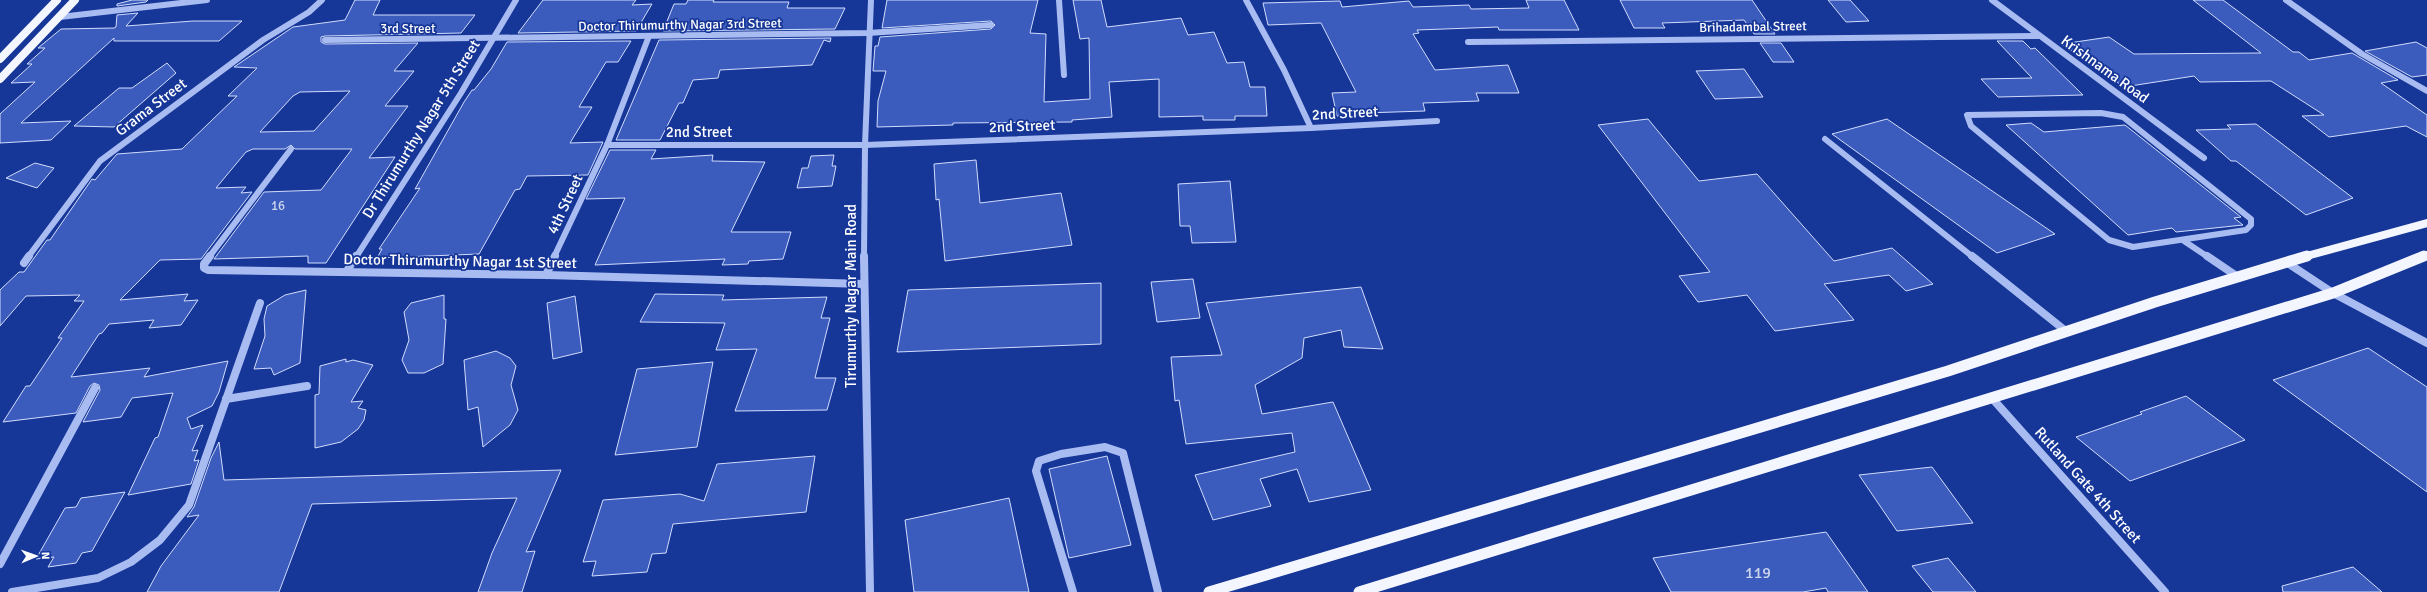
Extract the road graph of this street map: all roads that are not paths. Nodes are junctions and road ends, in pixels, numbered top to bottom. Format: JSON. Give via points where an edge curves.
{"nodes":[{"id":1,"x":57,"y":0,"type":"edge"},
{"id":2,"x":75,"y":0,"type":"edge"},
{"id":3,"x":207,"y":0,"type":"edge"},
{"id":4,"x":322,"y":0,"type":"edge"},
{"id":5,"x":516,"y":0,"type":"edge"},
{"id":6,"x":871,"y":0,"type":"edge"},
{"id":7,"x":1059,"y":0,"type":"edge"},
{"id":8,"x":1246,"y":0,"type":"edge"},
{"id":9,"x":1992,"y":0,"type":"edge"},
{"id":10,"x":2286,"y":0,"type":"edge"},
{"id":11,"x":60,"y":17,"type":"junction"},
{"id":12,"x":991,"y":25,"type":"dead end"},
{"id":13,"x":868,"y":33,"type":"junction"},
{"id":14,"x":649,"y":36,"type":"junction"},
{"id":15,"x":2038,"y":36,"type":"junction"},
{"id":16,"x":325,"y":40,"type":"dead end"},
{"id":17,"x":492,"y":40,"type":"junction"},
{"id":18,"x":1468,"y":42,"type":"dead end"},
{"id":19,"x":0,"y":59,"type":"edge"},
{"id":20,"x":1064,"y":74,"type":"dead end"},
{"id":21,"x":0,"y":79,"type":"edge"},
{"id":22,"x":2427,"y":91,"type":"edge"},
{"id":23,"x":1437,"y":121,"type":"dead end"},
{"id":24,"x":1311,"y":128,"type":"junction"},
{"id":25,"x":1825,"y":139,"type":"dead end"},
{"id":26,"x":607,"y":145,"type":"junction"},
{"id":27,"x":865,"y":145,"type":"junction"},
{"id":28,"x":291,"y":149,"type":"dead end"},
{"id":29,"x":2204,"y":158,"type":"dead end"},
{"id":30,"x":2427,"y":223,"type":"edge"},
{"id":31,"x":2184,"y":241,"type":"junction"},
{"id":32,"x":2427,"y":255,"type":"edge"},
{"id":33,"x":2286,"y":262,"type":"junction"},
{"id":34,"x":24,"y":263,"type":"dead end"},
{"id":35,"x":347,"y":271,"type":"junction"},
{"id":36,"x":546,"y":275,"type":"junction"},
{"id":37,"x":2238,"y":277,"type":"junction"},
{"id":38,"x":864,"y":284,"type":"junction"},
{"id":39,"x":2333,"y":293,"type":"junction"},
{"id":40,"x":260,"y":303,"type":"dead end"},
{"id":41,"x":2067,"y":332,"type":"junction"},
{"id":42,"x":2427,"y":343,"type":"edge"},
{"id":43,"x":308,"y":386,"type":"dead end"},
{"id":44,"x":95,"y":388,"type":"dead end"},
{"id":45,"x":1991,"y":397,"type":"junction"},
{"id":46,"x":226,"y":399,"type":"junction"},
{"id":47,"x":0,"y":564,"type":"edge"},
{"id":48,"x":12,"y":592,"type":"edge"},
{"id":49,"x":870,"y":592,"type":"edge"},
{"id":50,"x":1072,"y":592,"type":"edge"},
{"id":51,"x":1158,"y":592,"type":"edge"},
{"id":52,"x":1209,"y":592,"type":"edge"},
{"id":53,"x":1359,"y":592,"type":"edge"},
{"id":54,"x":2165,"y":592,"type":"edge"}],
"edges":[{"from":1,"to":19,"type":"main road"},
{"from":2,"to":11,"type":"main road"},
{"from":3,"to":11,"type":"street"},
{"from":4,"to":34,"type":"street","name":"Grama Street","via":[[309,12],[263,40],[100,161]]},
{"from":5,"to":17,"type":"street","name":"Dr Thirumurthy Nagar 5th Street"},
{"from":6,"to":13,"type":"street","name":"Tirumurthy Nagar Main Road"},
{"from":7,"to":20,"type":"street"},
{"from":8,"to":24,"type":"street","via":[[1284,70]]},
{"from":9,"to":15,"type":"street","name":"Krishnama Road"},
{"from":10,"to":22,"type":"street","via":[[2362,54]]},
{"from":11,"to":21,"type":"main road"},
{"from":12,"to":13,"type":"street","name":"Doctor Thirumurthy Nagar 3rd Street"},
{"from":13,"to":14,"type":"street","name":"Doctor Thirumurthy Nagar 3rd Street"},
{"from":13,"to":27,"type":"street","name":"Tirumurthy Nagar Main Road"},
{"from":14,"to":17,"type":"street","name":"Doctor Thirumurthy Nagar 3rd Street"},
{"from":14,"to":26,"type":"street","name":"4th Street"},
{"from":15,"to":18,"type":"street","name":"Brihadambal Street"},
{"from":15,"to":29,"type":"street","name":"Krishnama Road"},
{"from":16,"to":17,"type":"street","name":"3rd Street"},
{"from":17,"to":35,"type":"street","name":"Dr Thirumurthy Nagar 5th Street"},
{"from":23,"to":24,"type":"street","name":"2nd Street"},
{"from":24,"to":27,"type":"street","name":"2nd Street"},
{"from":25,"to":41,"type":"street"},
{"from":26,"to":27,"type":"street","name":"2nd Street"},
{"from":26,"to":36,"type":"street","name":"4th Street"},
{"from":27,"to":38,"type":"street","name":"Tirumurthy Nagar Main Road"},
{"from":28,"to":35,"type":"street","name":"Doctor Thirumurthy Nagar 1st Street","via":[[204,264],[204,268]]},
{"from":30,"to":33,"type":"main road"},
{"from":31,"to":31,"type":"street","via":[[2246,230],[2252,225],[2250,219],[2123,117],[2100,113],[1967,115],[1971,126],[2110,240],[2133,247]]},
{"from":31,"to":37,"type":"street"},
{"from":32,"to":39,"type":"main road"},
{"from":33,"to":37,"type":"main road"},
{"from":33,"to":39,"type":"street"},
{"from":35,"to":36,"type":"street","name":"Doctor Thirumurthy Nagar 1st Street"},
{"from":36,"to":38,"type":"street","name":"Doctor Thirumurthy Nagar 1st Street"},
{"from":37,"to":41,"type":"main road"},
{"from":38,"to":49,"type":"street","name":"Tirumurthy Nagar Main Road"},
{"from":39,"to":42,"type":"street"},
{"from":39,"to":45,"type":"main road"},
{"from":40,"to":46,"type":"street"},
{"from":41,"to":52,"type":"main road","via":[[1934,375]]},
{"from":43,"to":46,"type":"street"},
{"from":44,"to":47,"type":"street"},
{"from":45,"to":53,"type":"main road"},
{"from":45,"to":54,"type":"street","name":"Rutland Gate 4th Street"},
{"from":46,"to":48,"type":"street","via":[[189,505],[160,540],[131,562],[98,578]]},
{"from":50,"to":51,"type":"street","via":[[1036,471],[1040,461],[1061,454],[1105,448],[1122,453]]}]}
